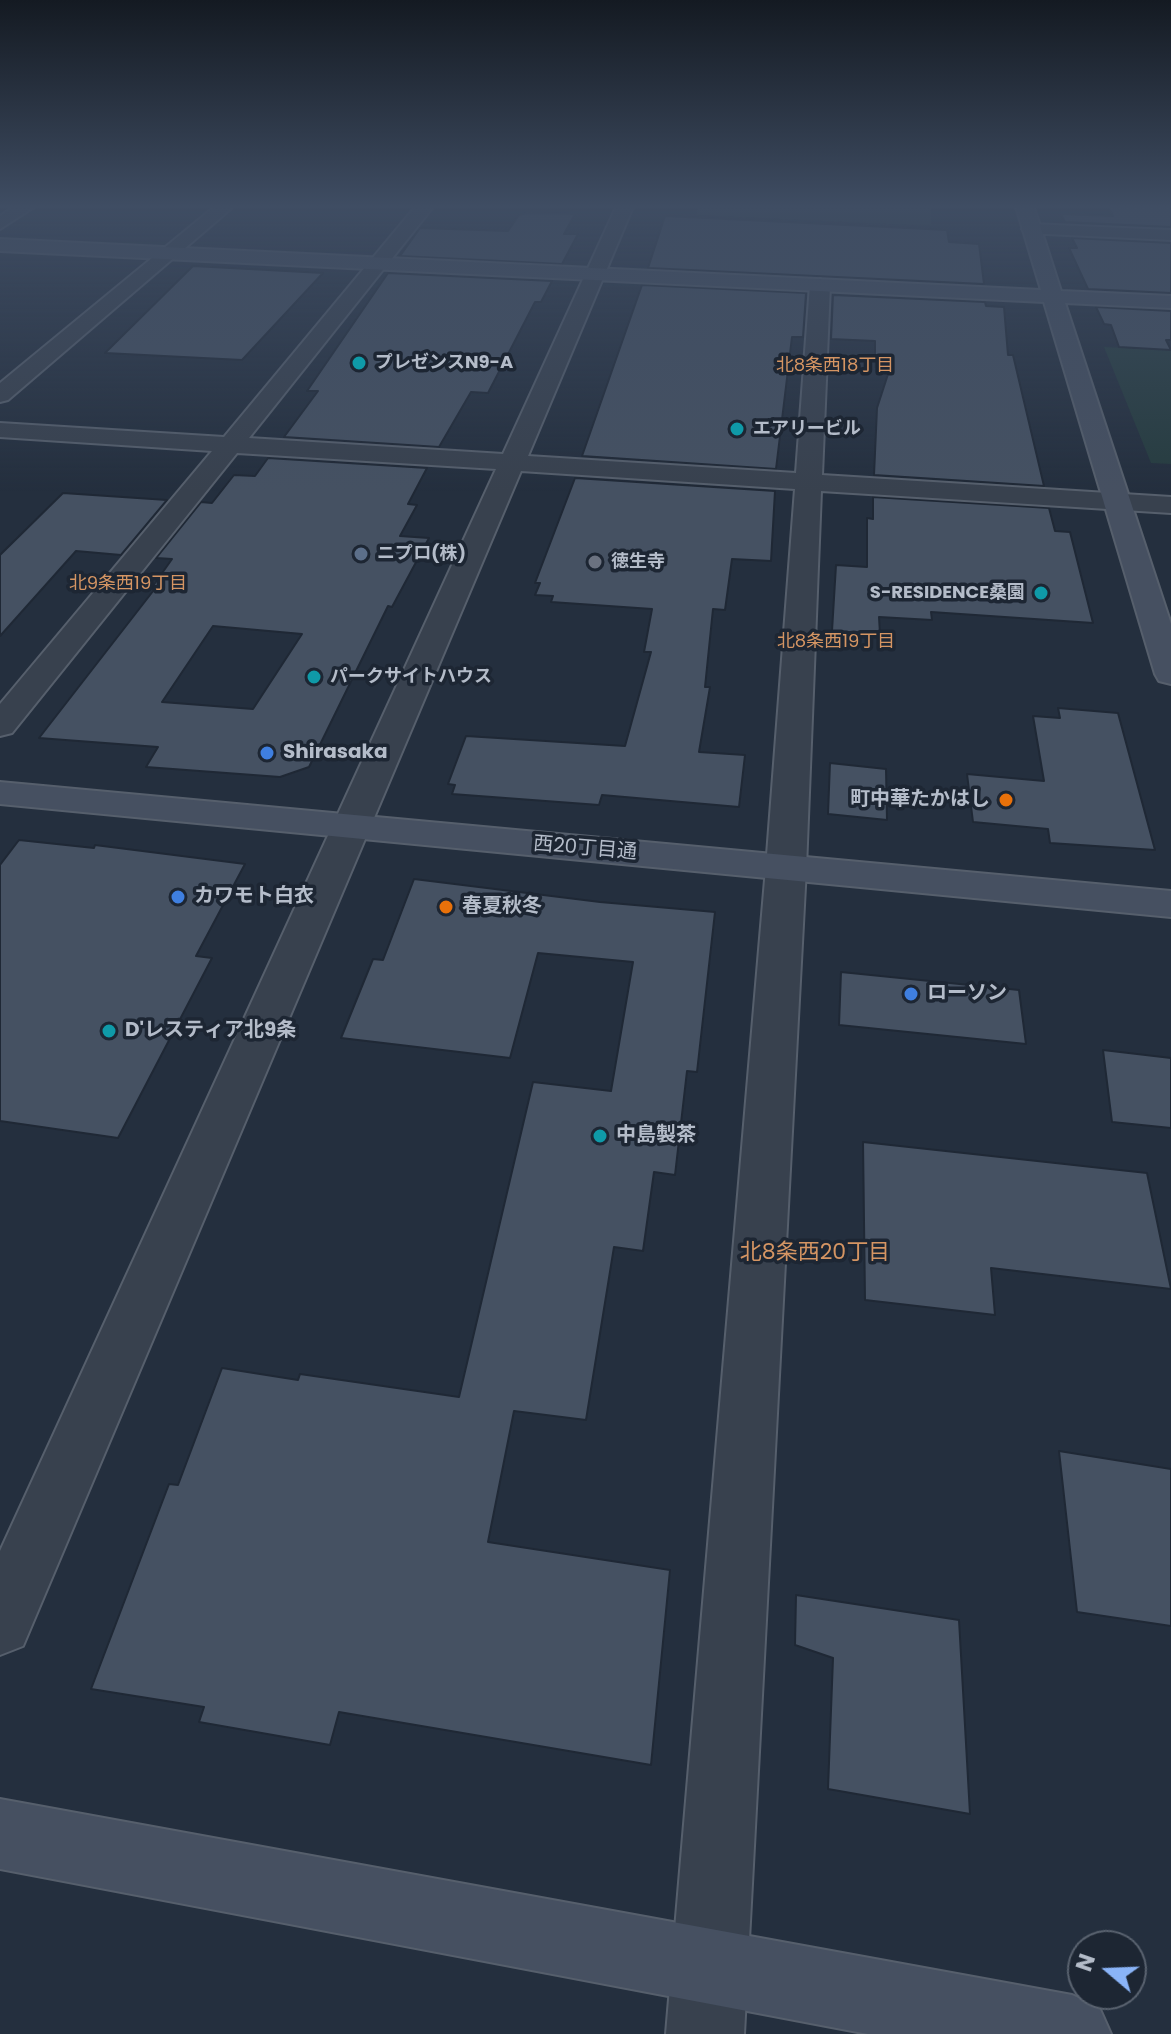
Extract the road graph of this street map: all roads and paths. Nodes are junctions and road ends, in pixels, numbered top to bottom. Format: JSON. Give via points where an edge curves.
{"nodes":[{"id":1,"x":111,"y":302,"type":"edge"},
{"id":2,"x":347,"y":302,"type":"edge"},
{"id":3,"x":584,"y":302,"type":"edge"},
{"id":4,"x":819,"y":302,"type":"edge"},
{"id":5,"x":1055,"y":302,"type":"edge"},
{"id":6,"x":0,"y":395,"type":"edge"},
{"id":7,"x":0,"y":430,"type":"edge"},
{"id":8,"x":231,"y":444,"type":"junction"},
{"id":9,"x":512,"y":462,"type":"junction"},
{"id":10,"x":807,"y":482,"type":"junction"},
{"id":11,"x":1116,"y":502,"type":"junction"},
{"id":12,"x":1171,"y":505,"type":"edge"},
{"id":13,"x":1171,"y":674,"type":"edge"},
{"id":14,"x":0,"y":726,"type":"edge"},
{"id":15,"x":0,"y":793,"type":"edge"},
{"id":16,"x":352,"y":827,"type":"junction"},
{"id":17,"x":786,"y":868,"type":"junction"},
{"id":18,"x":1171,"y":904,"type":"edge"},
{"id":19,"x":0,"y":1623,"type":"edge"},
{"id":20,"x":0,"y":1834,"type":"edge"},
{"id":21,"x":707,"y":2001,"type":"edge"},
{"id":22,"x":1072,"y":2034,"type":"edge"}],
"edges":[{"from":1,"to":6,"type":"street"},
{"from":2,"to":8,"type":"street"},
{"from":3,"to":9,"type":"street"},
{"from":4,"to":10,"type":"street"},
{"from":5,"to":11,"type":"street"},
{"from":7,"to":8,"type":"street"},
{"from":8,"to":9,"type":"street"},
{"from":8,"to":14,"type":"street"},
{"from":9,"to":10,"type":"street"},
{"from":9,"to":16,"type":"street"},
{"from":10,"to":11,"type":"street"},
{"from":10,"to":17,"type":"street"},
{"from":11,"to":12,"type":"street"},
{"from":11,"to":13,"type":"street"},
{"from":15,"to":16,"type":"street","name":"西20丁目通"},
{"from":16,"to":17,"type":"street","name":"西20丁目通"},
{"from":16,"to":19,"type":"street"},
{"from":17,"to":18,"type":"street","name":"西20丁目通"},
{"from":17,"to":21,"type":"street"},
{"from":20,"to":21,"type":"street"},
{"from":21,"to":22,"type":"street"}]}
